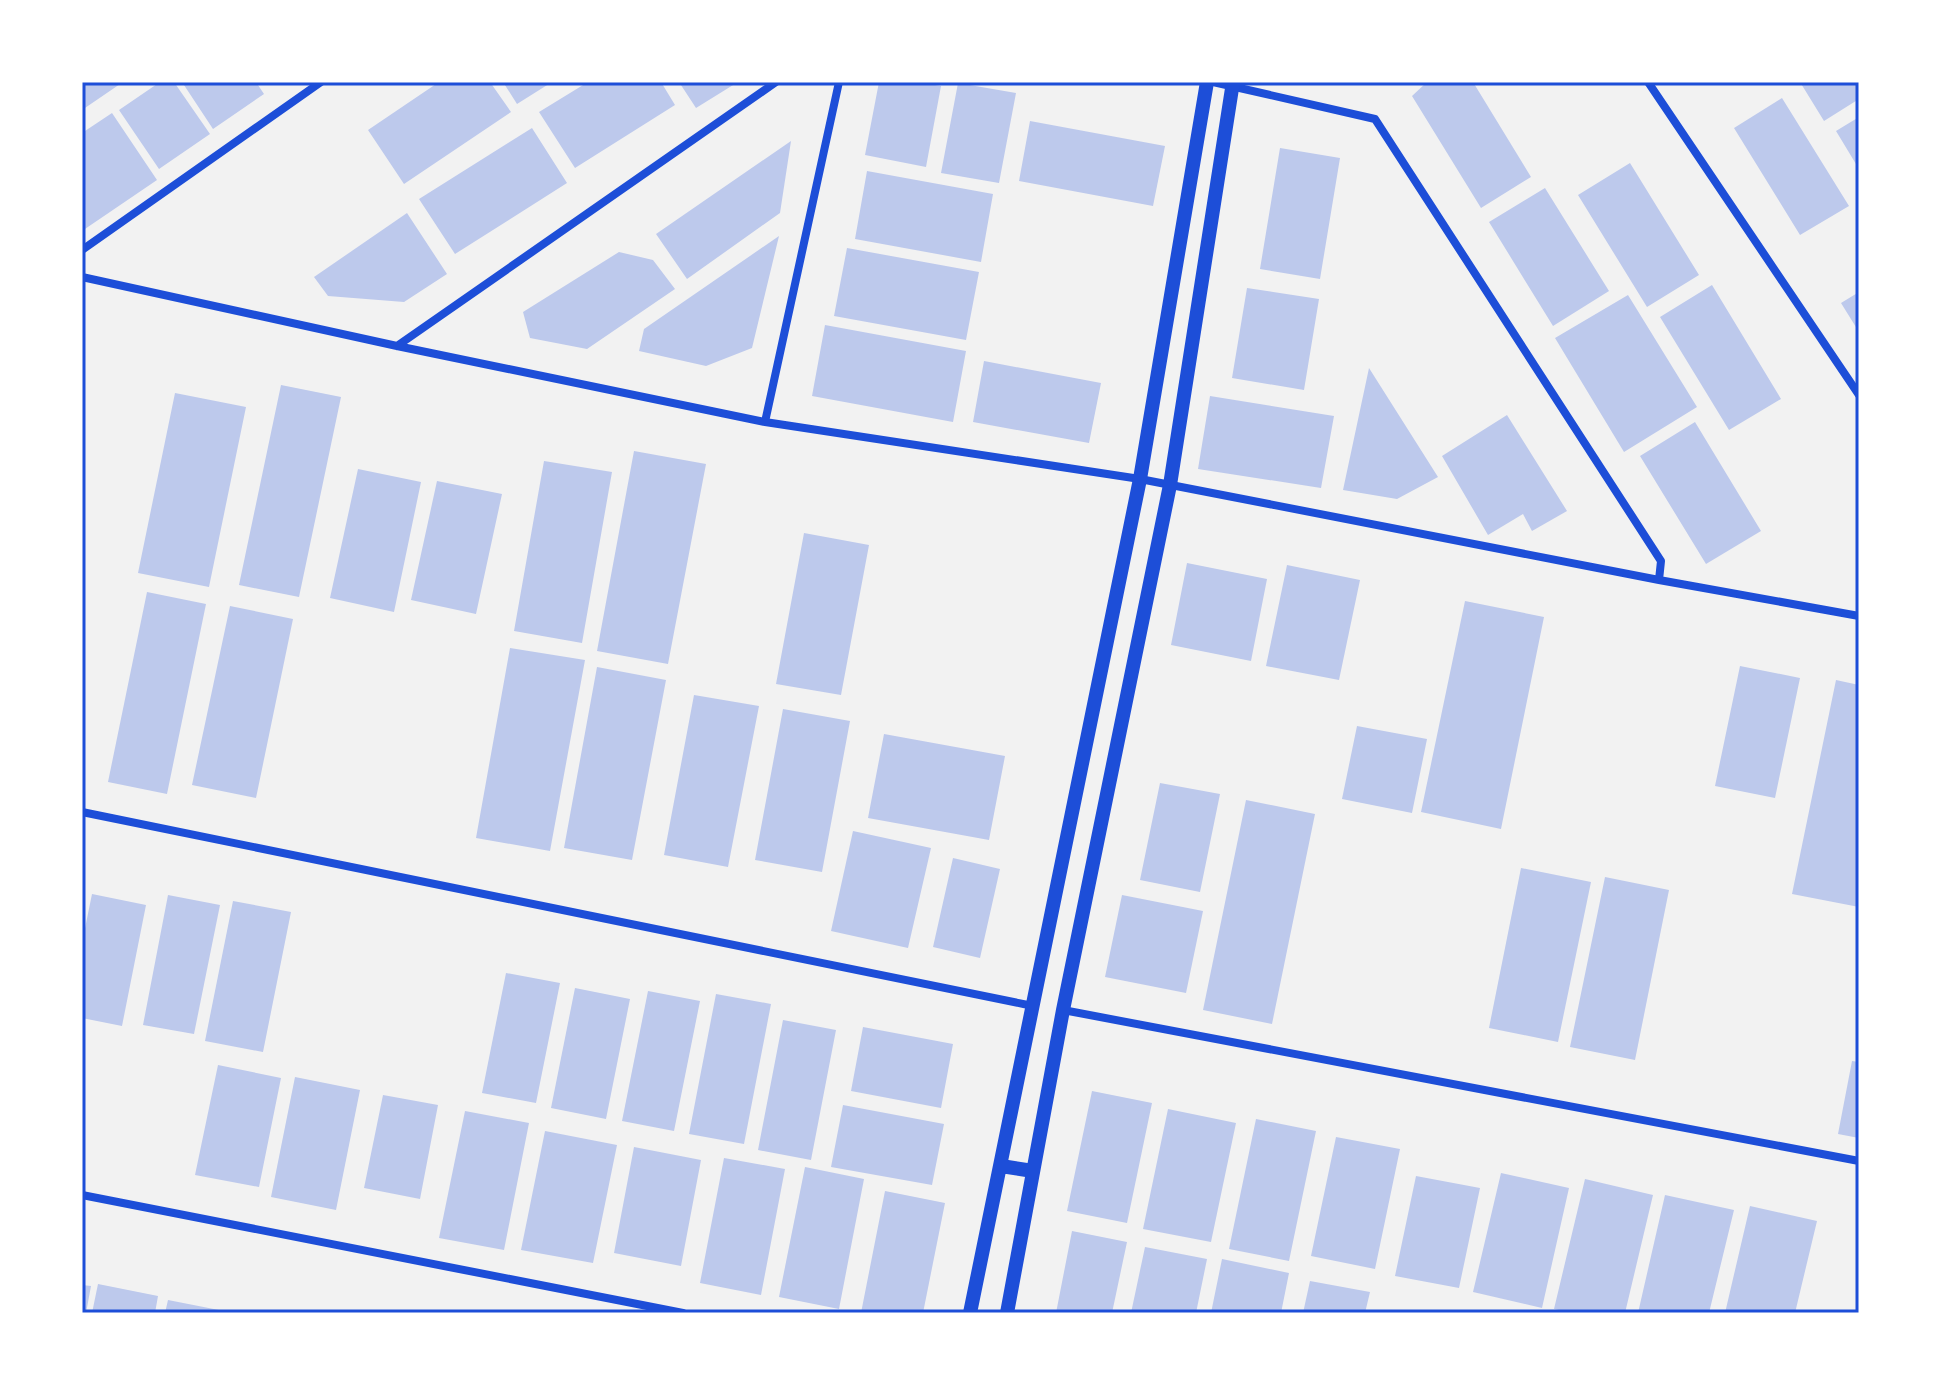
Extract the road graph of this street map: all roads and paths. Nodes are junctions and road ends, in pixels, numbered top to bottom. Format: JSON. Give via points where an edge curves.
{"nodes":[{"id":1,"x":321,"y":82,"type":"edge"},
{"id":2,"x":776,"y":82,"type":"edge"},
{"id":3,"x":839,"y":82,"type":"edge"},
{"id":4,"x":1207,"y":82,"type":"edge"},
{"id":5,"x":1213,"y":82,"type":"edge"},
{"id":6,"x":1648,"y":82,"type":"edge"},
{"id":7,"x":1233,"y":84,"type":"edge"},
{"id":8,"x":82,"y":250,"type":"edge"},
{"id":9,"x":82,"y":277,"type":"edge"},
{"id":10,"x":397,"y":346,"type":"junction"},
{"id":11,"x":1859,"y":395,"type":"edge"},
{"id":12,"x":765,"y":422,"type":"junction"},
{"id":13,"x":1140,"y":479,"type":"junction"},
{"id":14,"x":1170,"y":485,"type":"junction"},
{"id":15,"x":1659,"y":580,"type":"junction"},
{"id":16,"x":1859,"y":616,"type":"edge"},
{"id":17,"x":82,"y":812,"type":"edge"},
{"id":18,"x":1034,"y":1006,"type":"junction"},
{"id":19,"x":1063,"y":1010,"type":"junction"},
{"id":20,"x":1859,"y":1161,"type":"edge"},
{"id":21,"x":1001,"y":1166,"type":"junction"},
{"id":22,"x":1033,"y":1171,"type":"junction"},
{"id":23,"x":82,"y":1195,"type":"edge"},
{"id":24,"x":683,"y":1313,"type":"edge"},
{"id":25,"x":970,"y":1313,"type":"edge"},
{"id":26,"x":1007,"y":1313,"type":"edge"}],
"edges":[{"from":1,"to":8,"type":"street"},
{"from":2,"to":10,"type":"street"},
{"from":3,"to":12,"type":"street"},
{"from":4,"to":13,"type":"street"},
{"from":5,"to":7,"type":"street"},
{"from":6,"to":11,"type":"street"},
{"from":7,"to":14,"type":"street"},
{"from":7,"to":15,"type":"street","via":[[1375,119],[1661,561]]},
{"from":9,"to":10,"type":"street"},
{"from":10,"to":12,"type":"street"},
{"from":12,"to":13,"type":"street"},
{"from":13,"to":14,"type":"street"},
{"from":13,"to":18,"type":"street"},
{"from":14,"to":15,"type":"street"},
{"from":14,"to":19,"type":"street"},
{"from":15,"to":16,"type":"street"},
{"from":17,"to":18,"type":"street"},
{"from":18,"to":21,"type":"street"},
{"from":19,"to":20,"type":"street"},
{"from":19,"to":22,"type":"street"},
{"from":21,"to":22,"type":"street"},
{"from":21,"to":25,"type":"street"},
{"from":22,"to":26,"type":"street"},
{"from":23,"to":24,"type":"street"}]}
